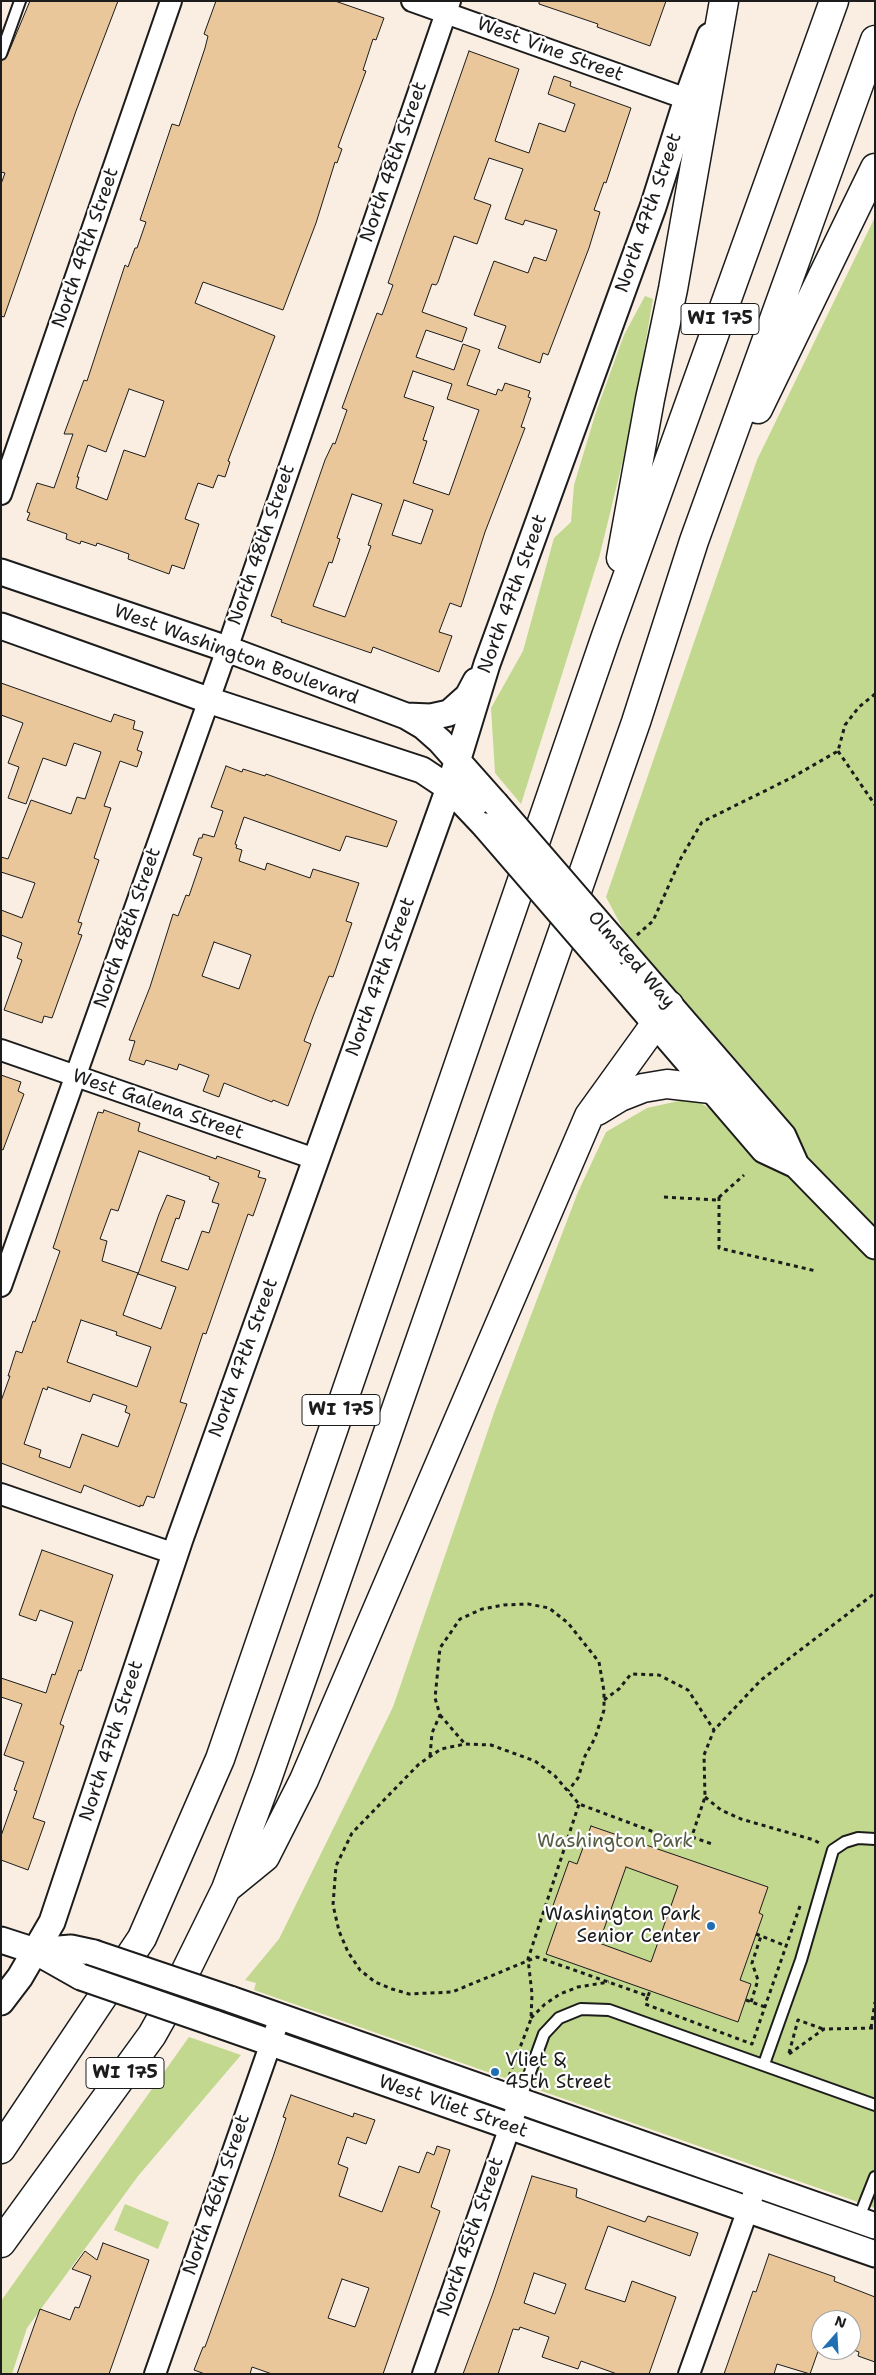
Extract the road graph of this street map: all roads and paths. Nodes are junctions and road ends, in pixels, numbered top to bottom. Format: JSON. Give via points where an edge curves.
{"nodes":[{"id":1,"x":20,"y":1,"type":"edge"},
{"id":2,"x":171,"y":1,"type":"edge"},
{"id":3,"x":412,"y":1,"type":"edge"},
{"id":4,"x":723,"y":1,"type":"edge"},
{"id":5,"x":834,"y":1,"type":"edge"},
{"id":6,"x":448,"y":7,"type":"edge"},
{"id":7,"x":875,"y":40,"type":"edge"},
{"id":8,"x":1,"y":54,"type":"edge"},
{"id":9,"x":687,"y":99,"type":"junction"},
{"id":10,"x":875,"y":168,"type":"edge"},
{"id":11,"x":1,"y":494,"type":"edge"},
{"id":12,"x":694,"y":541,"type":"junction"},
{"id":13,"x":1,"y":572,"type":"edge"},
{"id":14,"x":1,"y":626,"type":"edge"},
{"id":15,"x":606,"y":636,"type":"junction"},
{"id":16,"x":227,"y":650,"type":"junction"},
{"id":17,"x":487,"y":664,"type":"junction"},
{"id":18,"x":875,"y":694,"type":"edge"},
{"id":19,"x":208,"y":700,"type":"junction"},
{"id":20,"x":406,"y":716,"type":"junction"},
{"id":21,"x":838,"y":751,"type":"junction"},
{"id":22,"x":458,"y":760,"type":"junction"},
{"id":23,"x":449,"y":788,"type":"junction"},
{"id":24,"x":875,"y":805,"type":"edge"},
{"id":25,"x":627,"y":944,"type":"junction"},
{"id":26,"x":663,"y":1014,"type":"junction"},
{"id":27,"x":1,"y":1050,"type":"edge"},
{"id":28,"x":77,"y":1076,"type":"junction"},
{"id":29,"x":711,"y":1089,"type":"junction"},
{"id":30,"x":589,"y":1116,"type":"junction"},
{"id":31,"x":315,"y":1159,"type":"junction"},
{"id":32,"x":796,"y":1165,"type":"junction"},
{"id":33,"x":744,"y":1174,"type":"dead end"},
{"id":34,"x":664,"y":1197,"type":"dead end"},
{"id":35,"x":719,"y":1197,"type":"junction"},
{"id":36,"x":875,"y":1246,"type":"edge"},
{"id":37,"x":816,"y":1271,"type":"dead end"},
{"id":38,"x":1,"y":1286,"type":"edge"},
{"id":39,"x":1,"y":1494,"type":"edge"},
{"id":40,"x":175,"y":1554,"type":"junction"},
{"id":41,"x":875,"y":1593,"type":"edge"},
{"id":42,"x":604,"y":1700,"type":"junction"},
{"id":43,"x":440,"y":1715,"type":"junction"},
{"id":44,"x":714,"y":1730,"type":"junction"},
{"id":45,"x":465,"y":1744,"type":"junction"},
{"id":46,"x":430,"y":1756,"type":"junction"},
{"id":47,"x":568,"y":1791,"type":"junction"},
{"id":48,"x":706,"y":1797,"type":"junction"},
{"id":49,"x":579,"y":1804,"type":"junction"},
{"id":50,"x":692,"y":1837,"type":"junction"},
{"id":51,"x":875,"y":1839,"type":"edge"},
{"id":52,"x":712,"y":1844,"type":"dead end"},
{"id":53,"x":833,"y":1850,"type":"junction"},
{"id":54,"x":226,"y":1889,"type":"junction"},
{"id":55,"x":802,"y":1900,"type":"dead end"},
{"id":56,"x":756,"y":1934,"type":"dead end"},
{"id":57,"x":761,"y":1936,"type":"junction"},
{"id":58,"x":1,"y":1940,"type":"edge"},
{"id":59,"x":786,"y":1946,"type":"junction"},
{"id":60,"x":35,"y":1951,"type":"junction"},
{"id":61,"x":528,"y":1959,"type":"junction"},
{"id":62,"x":610,"y":1982,"type":"junction"},
{"id":63,"x":650,"y":1991,"type":"dead end"},
{"id":64,"x":648,"y":1996,"type":"junction"},
{"id":65,"x":746,"y":2000,"type":"dead end"},
{"id":66,"x":1,"y":2002,"type":"edge"},
{"id":67,"x":750,"y":2002,"type":"junction"},
{"id":68,"x":875,"y":2002,"type":"edge"},
{"id":69,"x":765,"y":2008,"type":"junction"},
{"id":70,"x":280,"y":2017,"type":"junction"},
{"id":71,"x":531,"y":2019,"type":"junction"},
{"id":72,"x":873,"y":2028,"type":"edge"},
{"id":73,"x":824,"y":2029,"type":"junction"},
{"id":74,"x":271,"y":2043,"type":"junction"},
{"id":75,"x":764,"y":2064,"type":"junction"},
{"id":76,"x":508,"y":2076,"type":"dead end"},
{"id":77,"x":520,"y":2101,"type":"junction"},
{"id":78,"x":875,"y":2105,"type":"edge"},
{"id":79,"x":510,"y":2126,"type":"junction"},
{"id":80,"x":1,"y":2148,"type":"edge"},
{"id":81,"x":875,"y":2177,"type":"edge"},
{"id":82,"x":757,"y":2184,"type":"junction"},
{"id":83,"x":748,"y":2210,"type":"junction"},
{"id":84,"x":867,"y":2223,"type":"edge"},
{"id":85,"x":1,"y":2243,"type":"edge"},
{"id":86,"x":875,"y":2254,"type":"edge"},
{"id":87,"x":155,"y":2374,"type":"edge"},
{"id":88,"x":423,"y":2374,"type":"edge"},
{"id":89,"x":689,"y":2374,"type":"edge"}],
"edges":[{"from":1,"to":8,"type":"lane"},
{"from":2,"to":11,"type":"street","name":"North 49th Street"},
{"from":3,"to":6,"type":"street","name":"West Vine Street"},
{"from":4,"to":9,"type":"street","name":"North 47th Street"},
{"from":4,"to":15,"type":"highway","via":[[673,289]]},
{"from":5,"to":15,"type":"highway","number":"WI 175"},
{"from":6,"to":9,"type":"street","name":"West Vine Street"},
{"from":6,"to":16,"type":"street","name":"North 48th Street"},
{"from":7,"to":12,"type":"highway","number":"WI 175"},
{"from":9,"to":17,"type":"street","name":"North 47th Street","via":[[653,206]]},
{"from":10,"to":12,"type":"highway"},
{"from":12,"to":54,"type":"highway","number":"WI 175","via":[[629,741]]},
{"from":13,"to":16,"type":"street","name":"West Washington Boulevard"},
{"from":14,"to":19,"type":"street"},
{"from":15,"to":80,"type":"highway","number":"WI 175","via":[[220,1760],[142,1938]]},
{"from":16,"to":19,"type":"street","name":"North 48th Street"},
{"from":16,"to":20,"type":"street","name":"West Washington Boulevard"},
{"from":17,"to":20,"type":"street","via":[[468,696],[449,713],[431,717]]},
{"from":17,"to":22,"type":"street","name":"North 47th Street"},
{"from":18,"to":21,"type":"path","via":[[845,725]]},
{"from":19,"to":23,"type":"street","via":[[406,764]]},
{"from":19,"to":28,"type":"street","name":"North 48th Street"},
{"from":20,"to":22,"type":"street","name":"West Washington Boulevard","via":[[423,726]]},
{"from":21,"to":24,"type":"path"},
{"from":21,"to":25,"type":"path","via":[[702,822],[681,858],[653,921]]},
{"from":22,"to":23,"type":"street","name":"North 47th Street"},
{"from":22,"to":25,"type":"street","name":"Olmsted Way","bridge":true},
{"from":23,"to":26,"type":"street","name":"Olmsted Way","bridge":true,"via":[[612,973]]},
{"from":23,"to":31,"type":"street","name":"North 47th Street"},
{"from":25,"to":26,"type":"street","name":"Olmsted Way"},
{"from":26,"to":29,"type":"street","name":"Olmsted Way"},
{"from":26,"to":30,"type":"highway"},
{"from":26,"to":32,"type":"street","name":"Olmsted Way","via":[[783,1136]]},
{"from":27,"to":28,"type":"street","name":"West Galena Street"},
{"from":28,"to":31,"type":"street","name":"West Galena Street"},
{"from":28,"to":38,"type":"street","name":"North 48th Street"},
{"from":29,"to":30,"type":"highway","via":[[667,1084],[643,1088],[620,1097]]},
{"from":29,"to":32,"type":"street","name":"Olmsted Way","via":[[764,1150]]},
{"from":30,"to":54,"type":"highway","via":[[304,1780],[265,1856]]},
{"from":31,"to":40,"type":"street","name":"North 47th Street"},
{"from":32,"to":36,"type":"street","name":"Olmsted Way"},
{"from":33,"to":35,"type":"path"},
{"from":34,"to":35,"type":"path","via":[[716,1200]]},
{"from":35,"to":37,"type":"path","via":[[719,1248]]},
{"from":39,"to":40,"type":"street"},
{"from":40,"to":60,"type":"street","name":"North 47th Street","via":[[52,1922]]},
{"from":41,"to":44,"type":"path","via":[[761,1680]]},
{"from":42,"to":43,"type":"path","via":[[598,1662],[568,1623],[549,1608],[528,1604],[504,1605],[482,1609],[460,1619],[440,1648],[434,1698]]},
{"from":42,"to":44,"type":"path","via":[[631,1674],[659,1675],[688,1690]]},
{"from":42,"to":47,"type":"path","via":[[596,1738],[585,1756],[578,1778]]},
{"from":43,"to":45,"type":"path"},
{"from":43,"to":46,"type":"path","via":[[432,1733]]},
{"from":44,"to":48,"type":"path","via":[[704,1755]]},
{"from":45,"to":46,"type":"path","via":[[441,1749]]},
{"from":45,"to":47,"type":"path","via":[[491,1745],[534,1762],[555,1776]]},
{"from":46,"to":61,"type":"path","via":[[366,1816],[340,1855],[333,1905],[348,1952],[360,1970],[375,1982],[409,1994],[452,1992]]},
{"from":47,"to":49,"type":"path"},
{"from":48,"to":50,"type":"path"},
{"from":48,"to":53,"type":"path","via":[[721,1810],[741,1819],[814,1840]]},
{"from":49,"to":50,"type":"path","via":[[689,1845]]},
{"from":49,"to":61,"type":"path"},
{"from":50,"to":52,"type":"path"},
{"from":51,"to":53,"type":"lane","via":[[858,1838]]},
{"from":53,"to":75,"type":"lane","via":[[801,1960]]},
{"from":54,"to":85,"type":"highway","number":"WI 175","via":[[152,2035]]},
{"from":55,"to":59,"type":"path"},
{"from":56,"to":57,"type":"path"},
{"from":57,"to":59,"type":"path"},
{"from":57,"to":67,"type":"path","via":[[752,1963],[758,1980]]},
{"from":58,"to":60,"type":"street","name":"West Vliet Street"},
{"from":59,"to":69,"type":"path"},
{"from":60,"to":66,"type":"street","name":"North 47th Street"},
{"from":60,"to":70,"type":"street","name":"West Vliet Street","bridge":true,"via":[[71,1948],[94,1953]]},
{"from":60,"to":74,"type":"street","name":"West Vliet Street","bridge":true,"via":[[81,1977]]},
{"from":61,"to":62,"type":"path","via":[[537,1957]]},
{"from":61,"to":71,"type":"path"},
{"from":62,"to":64,"type":"path"},
{"from":62,"to":71,"type":"path","via":[[560,1994]]},
{"from":63,"to":64,"type":"path"},
{"from":64,"to":69,"type":"path","via":[[645,2004],[752,2044]]},
{"from":65,"to":67,"type":"path"},
{"from":67,"to":69,"type":"path"},
{"from":68,"to":72,"type":"path"},
{"from":70,"to":74,"type":"street","name":"North 46th Street"},
{"from":70,"to":77,"type":"street","name":"West Vliet Street"},
{"from":71,"to":76,"type":"path"},
{"from":72,"to":73,"type":"path"},
{"from":73,"to":73,"type":"path","via":[[808,2039],[789,2054],[798,2020]]},
{"from":74,"to":79,"type":"street","name":"West Vliet Street"},
{"from":74,"to":87,"type":"street","name":"North 46th Street"},
{"from":75,"to":77,"type":"lane","via":[[609,2010],[580,2009],[559,2018],[544,2034]]},
{"from":75,"to":78,"type":"lane"},
{"from":77,"to":79,"type":"street","name":"North 45th Street"},
{"from":77,"to":82,"type":"street","name":"West Vliet Street"},
{"from":79,"to":83,"type":"street","name":"West Vliet Street"},
{"from":79,"to":88,"type":"street","name":"North 45th Street"},
{"from":81,"to":84,"type":"lane"},
{"from":82,"to":83,"type":"street"},
{"from":82,"to":84,"type":"street","name":"West Vliet Street"},
{"from":83,"to":86,"type":"street","name":"West Vliet Street"},
{"from":83,"to":89,"type":"street"}]}
